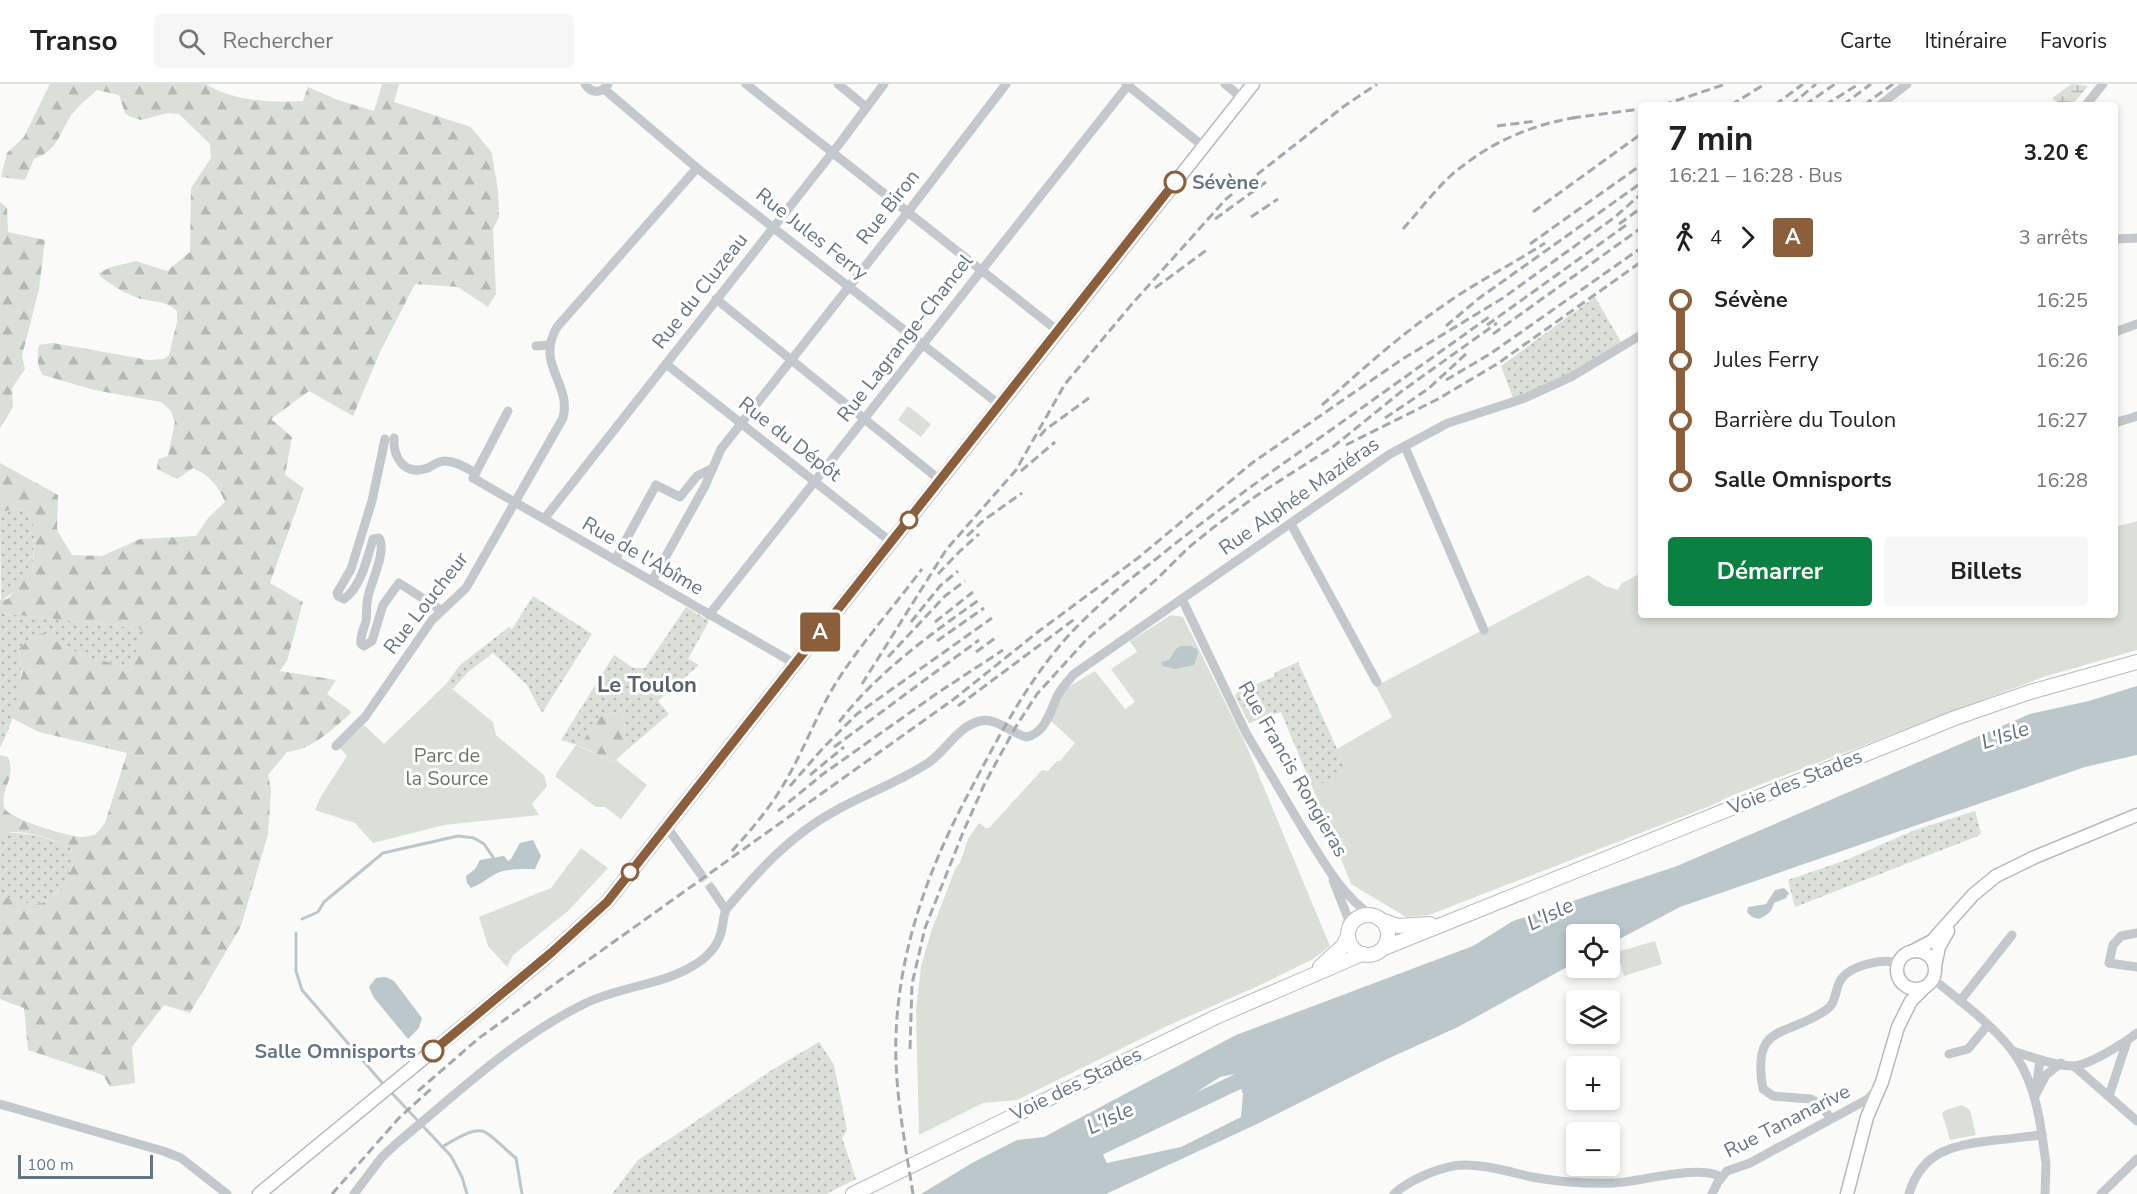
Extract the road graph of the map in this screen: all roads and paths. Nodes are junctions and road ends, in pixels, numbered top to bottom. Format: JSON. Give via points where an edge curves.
{"nodes":[{"id":1,"x":585,"y":84,"type":"edge"},
{"id":2,"x":746,"y":84,"type":"edge"},
{"id":3,"x":838,"y":84,"type":"edge"},
{"id":4,"x":884,"y":84,"type":"edge"},
{"id":5,"x":1005,"y":84,"type":"edge"},
{"id":6,"x":1128,"y":84,"type":"edge"},
{"id":7,"x":1225,"y":84,"type":"edge"},
{"id":8,"x":1253,"y":84,"type":"edge"},
{"id":9,"x":1907,"y":84,"type":"edge"},
{"id":10,"x":2099,"y":86,"type":"edge"},
{"id":11,"x":606,"y":87,"type":"edge"},
{"id":12,"x":1242,"y":98,"type":"junction"},
{"id":13,"x":1884,"y":102,"type":"edge"},
{"id":14,"x":2088,"y":102,"type":"edge"},
{"id":15,"x":866,"y":107,"type":"junction"},
{"id":16,"x":1203,"y":146,"type":"junction"},
{"id":17,"x":833,"y":152,"type":"junction"},
{"id":18,"x":697,"y":168,"type":"junction"},
{"id":19,"x":908,"y":212,"type":"junction"},
{"id":20,"x":773,"y":226,"type":"junction"},
{"id":21,"x":2137,"y":238,"type":"edge"},
{"id":22,"x":2118,"y":239,"type":"edge"},
{"id":23,"x":982,"y":270,"type":"junction"},
{"id":24,"x":849,"y":285,"type":"junction"},
{"id":25,"x":716,"y":299,"type":"junction"},
{"id":26,"x":2137,"y":324,"type":"edge"},
{"id":27,"x":1058,"y":331,"type":"junction"},
{"id":28,"x":2118,"y":331,"type":"edge"},
{"id":29,"x":1638,"y":337,"type":"edge"},
{"id":30,"x":549,"y":345,"type":"junction"},
{"id":31,"x":923,"y":345,"type":"junction"},
{"id":32,"x":536,"y":346,"type":"dead end"},
{"id":33,"x":791,"y":357,"type":"junction"},
{"id":34,"x":666,"y":364,"type":"junction"},
{"id":35,"x":1000,"y":405,"type":"junction"},
{"id":36,"x":508,"y":411,"type":"dead end"},
{"id":37,"x":2137,"y":416,"type":"edge"},
{"id":38,"x":865,"y":419,"type":"junction"},
{"id":39,"x":2118,"y":422,"type":"dead end"},
{"id":40,"x":740,"y":423,"type":"junction"},
{"id":41,"x":1405,"y":447,"type":"junction"},
{"id":42,"x":713,"y":468,"type":"junction"},
{"id":43,"x":474,"y":476,"type":"junction"},
{"id":44,"x":940,"y":480,"type":"junction"},
{"id":45,"x":815,"y":482,"type":"junction"},
{"id":46,"x":516,"y":504,"type":"junction"},
{"id":47,"x":544,"y":519,"type":"junction"},
{"id":48,"x":1291,"y":524,"type":"junction"},
{"id":49,"x":891,"y":542,"type":"junction"},
{"id":50,"x":615,"y":560,"type":"junction"},
{"id":51,"x":652,"y":581,"type":"junction"},
{"id":52,"x":1182,"y":599,"type":"junction"},
{"id":53,"x":441,"y":610,"type":"junction"},
{"id":54,"x":709,"y":615,"type":"junction"},
{"id":55,"x":1484,"y":630,"type":"dead end"},
{"id":56,"x":2137,"y":662,"type":"edge"},
{"id":57,"x":794,"y":665,"type":"junction"},
{"id":58,"x":1377,"y":682,"type":"dead end"},
{"id":59,"x":336,"y":746,"type":"dead end"},
{"id":60,"x":2137,"y":815,"type":"edge"},
{"id":61,"x":666,"y":826,"type":"junction"},
{"id":62,"x":1329,"y":870,"type":"junction"},
{"id":63,"x":700,"y":873,"type":"tunnel mouth"},
{"id":64,"x":711,"y":888,"type":"tunnel mouth"},
{"id":65,"x":1965,"y":904,"type":"junction"},
{"id":66,"x":725,"y":909,"type":"junction"},
{"id":67,"x":1376,"y":918,"type":"junction"},
{"id":68,"x":1458,"y":918,"type":"junction"},
{"id":69,"x":1348,"y":933,"type":"junction"},
{"id":70,"x":2137,"y":933,"type":"edge"},
{"id":71,"x":2012,"y":934,"type":"dead end"},
{"id":72,"x":1384,"y":948,"type":"junction"},
{"id":73,"x":1913,"y":951,"type":"junction"},
{"id":74,"x":1362,"y":954,"type":"junction"},
{"id":75,"x":1898,"y":963,"type":"junction"},
{"id":76,"x":1935,"y":966,"type":"junction"},
{"id":77,"x":2137,"y":967,"type":"edge"},
{"id":78,"x":1302,"y":981,"type":"junction"},
{"id":79,"x":1901,"y":982,"type":"junction"},
{"id":80,"x":1929,"y":983,"type":"junction"},
{"id":81,"x":1960,"y":1001,"type":"junction"},
{"id":82,"x":1987,"y":1026,"type":"junction"},
{"id":83,"x":1899,"y":1027,"type":"junction"},
{"id":84,"x":2137,"y":1033,"type":"edge"},
{"id":85,"x":2127,"y":1041,"type":"junction"},
{"id":86,"x":2013,"y":1051,"type":"junction"},
{"id":87,"x":1949,"y":1054,"type":"dead end"},
{"id":88,"x":2040,"y":1060,"type":"junction"},
{"id":89,"x":2061,"y":1064,"type":"junction"},
{"id":90,"x":2074,"y":1066,"type":"junction"},
{"id":91,"x":1882,"y":1082,"type":"junction"},
{"id":92,"x":2035,"y":1096,"type":"junction"},
{"id":93,"x":2109,"y":1096,"type":"junction"},
{"id":94,"x":0,"y":1104,"type":"edge"},
{"id":95,"x":1830,"y":1118,"type":"junction"},
{"id":96,"x":2137,"y":1121,"type":"edge"},
{"id":97,"x":2042,"y":1136,"type":"junction"},
{"id":98,"x":2137,"y":1159,"type":"edge"},
{"id":99,"x":1721,"y":1177,"type":"junction"},
{"id":100,"x":227,"y":1194,"type":"edge"},
{"id":101,"x":259,"y":1194,"type":"edge"},
{"id":102,"x":354,"y":1194,"type":"edge"},
{"id":103,"x":853,"y":1194,"type":"edge"},
{"id":104,"x":1394,"y":1194,"type":"edge"},
{"id":105,"x":1712,"y":1194,"type":"edge"},
{"id":106,"x":1847,"y":1194,"type":"edge"},
{"id":107,"x":1855,"y":1194,"type":"edge"},
{"id":108,"x":1909,"y":1194,"type":"edge"},
{"id":109,"x":2045,"y":1194,"type":"edge"},
{"id":110,"x":2101,"y":1194,"type":"edge"}],
"edges":[{"from":1,"to":11,"type":"street","via":[[595,92]]},
{"from":2,"to":17,"type":"street"},
{"from":3,"to":15,"type":"street"},
{"from":4,"to":15,"type":"street","name":"Rue du Cluzeau"},
{"from":5,"to":19,"type":"street","name":"Rue Biron"},
{"from":6,"to":16,"type":"street"},
{"from":6,"to":23,"type":"street","name":"Rue Lagrange-Chancel"},
{"from":7,"to":12,"type":"street"},
{"from":8,"to":12,"type":"main road"},
{"from":9,"to":13,"type":"street"},
{"from":10,"to":14,"type":"street"},
{"from":11,"to":18,"type":"street","name":"Rue Jules Ferry"},
{"from":12,"to":16,"type":"main road"},
{"from":15,"to":17,"type":"street","name":"Rue du Cluzeau"},
{"from":16,"to":27,"type":"main road"},
{"from":17,"to":19,"type":"street"},
{"from":17,"to":20,"type":"street","name":"Rue du Cluzeau"},
{"from":18,"to":20,"type":"street","name":"Rue Jules Ferry"},
{"from":18,"to":30,"type":"street","via":[[557,327]]},
{"from":19,"to":23,"type":"street"},
{"from":19,"to":24,"type":"street","name":"Rue Biron"},
{"from":20,"to":24,"type":"street","name":"Rue Jules Ferry"},
{"from":20,"to":25,"type":"street","name":"Rue du Cluzeau"},
{"from":21,"to":22,"type":"street"},
{"from":23,"to":27,"type":"street"},
{"from":23,"to":31,"type":"street","name":"Rue Lagrange-Chancel"},
{"from":24,"to":31,"type":"street","name":"Rue Jules Ferry"},
{"from":24,"to":33,"type":"street","name":"Rue Biron"},
{"from":25,"to":33,"type":"street"},
{"from":25,"to":34,"type":"street","name":"Rue du Cluzeau"},
{"from":26,"to":28,"type":"street"},
{"from":27,"to":35,"type":"main road"},
{"from":29,"to":41,"type":"street","name":"Rue Alphée Maziéras","via":[[1571,377],[1525,398],[1448,423]]},
{"from":30,"to":32,"type":"street"},
{"from":30,"to":46,"type":"street","name":"Rue Loucheur","via":[[566,409]]},
{"from":31,"to":35,"type":"street","name":"Rue Jules Ferry"},
{"from":31,"to":38,"type":"street","name":"Rue Lagrange-Chancel"},
{"from":33,"to":38,"type":"street"},
{"from":33,"to":40,"type":"street","name":"Rue Biron"},
{"from":34,"to":40,"type":"street","name":"Rue du Dépôt"},
{"from":34,"to":47,"type":"street","name":"Rue du Cluzeau"},
{"from":35,"to":44,"type":"main road"},
{"from":36,"to":43,"type":"street"},
{"from":37,"to":39,"type":"street"},
{"from":38,"to":44,"type":"street"},
{"from":38,"to":45,"type":"street","name":"Rue Lagrange-Chancel"},
{"from":40,"to":42,"type":"street","name":"Rue Biron"},
{"from":40,"to":45,"type":"street","name":"Rue du Dépôt"},
{"from":41,"to":48,"type":"street","name":"Rue Alphée Maziéras","via":[[1369,467]]},
{"from":41,"to":55,"type":"street"},
{"from":42,"to":50,"type":"street","name":"Rue Biron","via":[[697,476],[680,497],[656,485]]},
{"from":42,"to":51,"type":"street","name":"Rue Biron"},
{"from":43,"to":46,"type":"street","name":"Rue de l'Abîme"},
{"from":43,"to":53,"type":"street","name":"Rue de l'Abîme","via":[[447,461],[407,469],[396,459],[390,438],[351,569],[337,593],[344,599],[350,596],[373,539],[379,538],[382,551],[368,598],[362,644],[372,641],[383,605],[399,583]]},
{"from":44,"to":49,"type":"main road"},
{"from":45,"to":49,"type":"street","name":"Rue du Dépôt"},
{"from":45,"to":54,"type":"street","name":"Rue Lagrange-Chancel"},
{"from":46,"to":47,"type":"street","name":"Rue de l'Abîme"},
{"from":46,"to":53,"type":"street","name":"Rue Loucheur","via":[[466,588]]},
{"from":47,"to":50,"type":"street","name":"Rue de l'Abîme"},
{"from":48,"to":52,"type":"street","name":"Rue Alphée Maziéras"},
{"from":48,"to":58,"type":"street"},
{"from":49,"to":57,"type":"main road"},
{"from":50,"to":51,"type":"street","name":"Rue de l'Abîme"},
{"from":51,"to":54,"type":"street","name":"Rue de l'Abîme"},
{"from":52,"to":62,"type":"street","name":"Rue Francis Rongieras","via":[[1246,733]]},
{"from":52,"to":66,"type":"street","name":"Rue Alphée Maziéras","via":[[1074,674],[1060,691],[1038,733],[1026,737],[985,720],[969,725],[927,764],[833,812],[786,844]]},
{"from":53,"to":59,"type":"street","name":"Rue Loucheur","via":[[365,717]]},
{"from":54,"to":57,"type":"street","name":"Rue de l'Abîme"},
{"from":56,"to":68,"type":"main road","name":"Voie des Stades","via":[[1955,718]]},
{"from":57,"to":61,"type":"main road"},
{"from":60,"to":65,"type":"main road","via":[[2011,868],[1983,885]]},
{"from":61,"to":63,"type":"street"},
{"from":61,"to":101,"type":"main road","via":[[592,917]]},
{"from":62,"to":67,"type":"street","name":"Rue Francis Rongieras","via":[[1359,906]]},
{"from":62,"to":69,"type":"street","via":[[1348,918]]},
{"from":64,"to":66,"type":"street"},
{"from":65,"to":73,"type":"main road","via":[[1932,942]]},
{"from":65,"to":76,"type":"main road","via":[[1939,947]]},
{"from":66,"to":102,"type":"street","via":[[722,932],[714,947],[696,964],[676,974],[599,997],[530,1034],[382,1157]]},
{"from":67,"to":68,"type":"main road","name":"Voie des Stades","via":[[1411,926]]},
{"from":67,"to":69,"type":"main road","via":[[1359,917]]},
{"from":67,"to":72,"type":"main road","via":[[1385,925],[1388,936]]},
{"from":68,"to":72,"type":"main road","name":"Voie des Stades"},
{"from":69,"to":74,"type":"main road","via":[[1352,947]]},
{"from":69,"to":78,"type":"main road","name":"Voie des Stades","via":[[1343,946]]},
{"from":70,"to":77,"type":"street","via":[[2121,936],[2109,963]]},
{"from":71,"to":81,"type":"street"},
{"from":72,"to":74,"type":"main road","via":[[1371,955]]},
{"from":73,"to":75,"type":"main road"},
{"from":73,"to":76,"type":"main road","via":[[1924,953]]},
{"from":74,"to":78,"type":"main road","name":"Voie des Stades"},
{"from":75,"to":79,"type":"main road"},
{"from":75,"to":95,"type":"street","via":[[1883,960],[1846,974],[1826,1010],[1781,1031],[1764,1047],[1763,1089],[1773,1096],[1816,1101]]},
{"from":76,"to":80,"type":"main road"},
{"from":78,"to":103,"type":"main road","name":"Voie des Stades","via":[[1129,1058]]},
{"from":79,"to":80,"type":"main road","via":[[1912,989]]},
{"from":79,"to":83,"type":"main road"},
{"from":80,"to":81,"type":"street"},
{"from":80,"to":83,"type":"main road","via":[[1911,1001]]},
{"from":81,"to":82,"type":"street"},
{"from":82,"to":86,"type":"street"},
{"from":82,"to":87,"type":"street","via":[[1968,1049]]},
{"from":83,"to":91,"type":"main road"},
{"from":84,"to":85,"type":"street"},
{"from":85,"to":90,"type":"street"},
{"from":85,"to":93,"type":"street"},
{"from":86,"to":88,"type":"street"},
{"from":86,"to":92,"type":"street"},
{"from":88,"to":89,"type":"street"},
{"from":88,"to":92,"type":"street"},
{"from":89,"to":90,"type":"street"},
{"from":89,"to":92,"type":"street","via":[[2046,1076]]},
{"from":90,"to":93,"type":"street"},
{"from":91,"to":95,"type":"street","name":"Rue Tananarive","via":[[1868,1099]]},
{"from":91,"to":106,"type":"main road","via":[[1867,1117]]},
{"from":91,"to":107,"type":"main road"},
{"from":92,"to":97,"type":"street"},
{"from":93,"to":96,"type":"street"},
{"from":94,"to":100,"type":"street","via":[[163,1151],[180,1158]]},
{"from":95,"to":99,"type":"street","name":"Rue Tananarive"},
{"from":97,"to":108,"type":"street","via":[[1961,1144],[1943,1150],[1918,1173]]},
{"from":97,"to":109,"type":"street"},
{"from":98,"to":110,"type":"street"},
{"from":99,"to":104,"type":"street","via":[[1706,1171],[1580,1184],[1462,1165],[1430,1173]]},
{"from":99,"to":105,"type":"street","name":"Rue Tananarive"}]}
